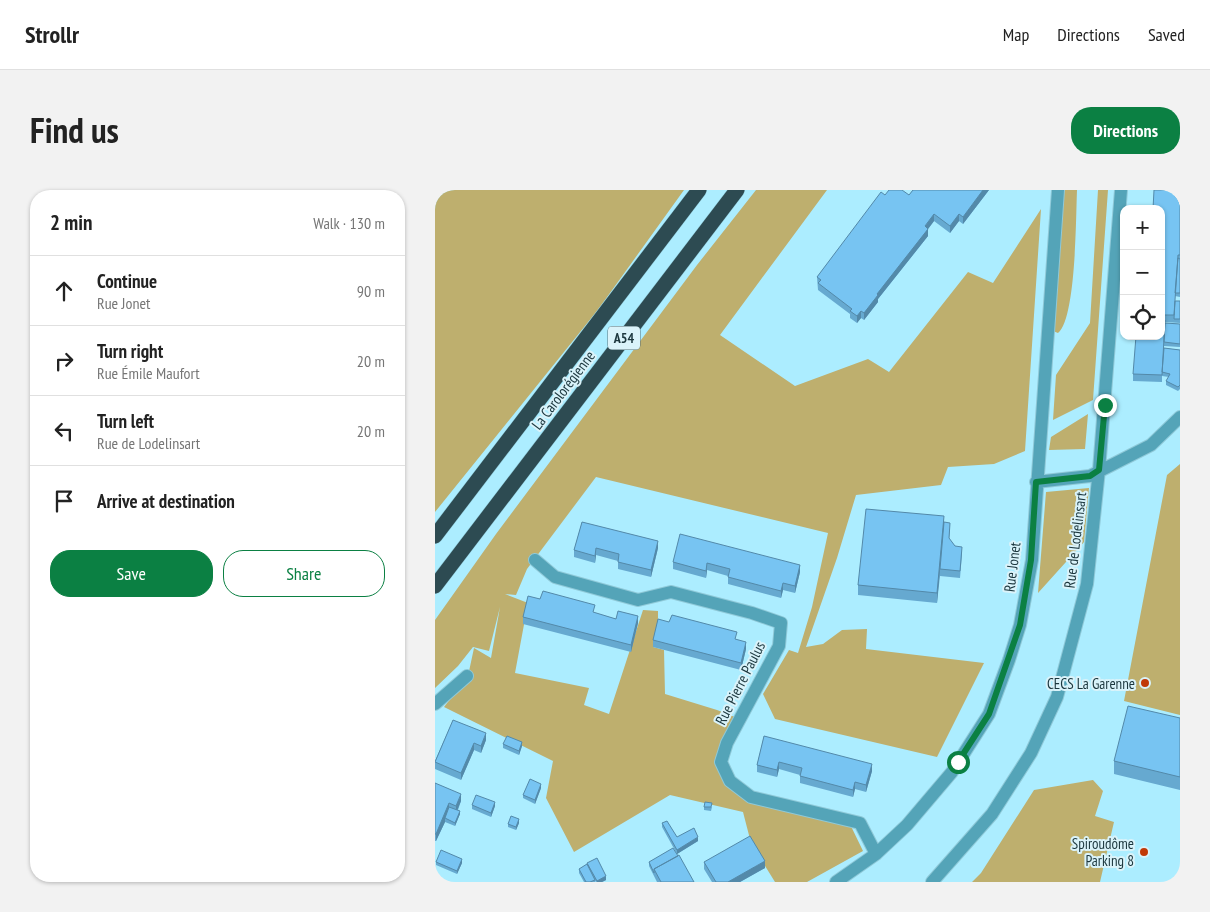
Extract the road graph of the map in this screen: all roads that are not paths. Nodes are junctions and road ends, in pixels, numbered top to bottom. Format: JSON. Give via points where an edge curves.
{"nodes":[{"id":1,"x":699,"y":190,"type":"edge"},
{"id":2,"x":737,"y":190,"type":"edge"},
{"id":3,"x":1058,"y":190,"type":"edge"},
{"id":4,"x":1121,"y":190,"type":"edge"},
{"id":5,"x":1180,"y":417,"type":"edge"},
{"id":6,"x":1099,"y":470,"type":"junction"},
{"id":7,"x":1036,"y":482,"type":"junction"},
{"id":8,"x":435,"y":536,"type":"edge"},
{"id":9,"x":535,"y":560,"type":"dead end"},
{"id":10,"x":435,"y":586,"type":"edge"},
{"id":11,"x":467,"y":676,"type":"dead end"},
{"id":12,"x":435,"y":704,"type":"edge"},
{"id":13,"x":875,"y":854,"type":"junction"},
{"id":14,"x":841,"y":881,"type":"edge"},
{"id":15,"x":932,"y":882,"type":"edge"}],
"edges":[{"from":1,"to":8,"type":"highway","name":"La Carolorégienne","number":"A54"},
{"from":2,"to":10,"type":"highway","name":"La Carolorégienne","number":"A54"},
{"from":3,"to":7,"type":"street","name":"Rue Jonet"},
{"from":4,"to":6,"type":"street","name":"Rue de Lodelinsart"},
{"from":5,"to":6,"type":"street","via":[[1151,445]]},
{"from":6,"to":7,"type":"street","via":[[1090,476]]},
{"from":6,"to":15,"type":"street","name":"Rue de Lodelinsart","via":[[1087,584],[1057,697],[1031,753],[992,814]]},
{"from":7,"to":13,"type":"street","name":"Rue Jonet","via":[[1031,560],[1020,625],[989,714],[952,772],[907,825]]},
{"from":9,"to":13,"type":"street","name":"Rue Pierre Paulus","via":[[555,577],[638,600],[671,592],[781,623],[779,646],[727,744],[721,762],[730,781],[751,797],[860,823]]},
{"from":11,"to":12,"type":"street"},
{"from":13,"to":14,"type":"street","name":"Rue Jonet"}]}
